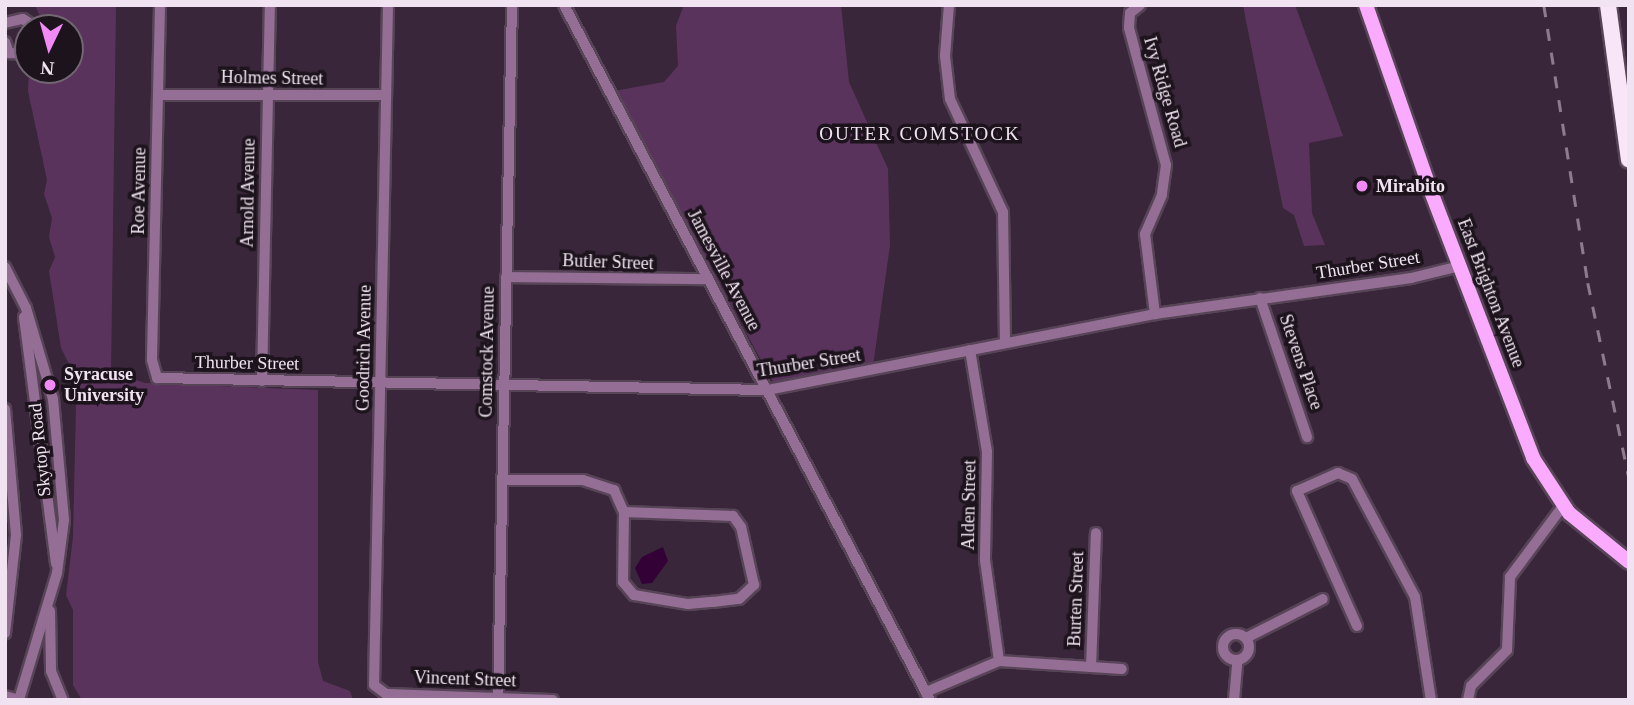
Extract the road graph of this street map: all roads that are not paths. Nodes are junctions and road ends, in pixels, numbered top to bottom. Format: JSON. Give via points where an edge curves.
{"nodes":[{"id":1,"x":160,"y":5,"type":"edge"},
{"id":2,"x":270,"y":5,"type":"edge"},
{"id":3,"x":388,"y":5,"type":"edge"},
{"id":4,"x":512,"y":5,"type":"edge"},
{"id":5,"x":564,"y":5,"type":"edge"},
{"id":6,"x":950,"y":5,"type":"edge"},
{"id":7,"x":1140,"y":5,"type":"edge"},
{"id":8,"x":1366,"y":5,"type":"edge"},
{"id":9,"x":1608,"y":5,"type":"edge"},
{"id":10,"x":159,"y":95,"type":"junction"},
{"id":11,"x":267,"y":95,"type":"junction"},
{"id":12,"x":385,"y":95,"type":"junction"},
{"id":13,"x":1629,"y":156,"type":"edge"},
{"id":14,"x":1460,"y":266,"type":"junction"},
{"id":15,"x":5,"y":268,"type":"edge"},
{"id":16,"x":506,"y":277,"type":"junction"},
{"id":17,"x":708,"y":279,"type":"junction"},
{"id":18,"x":16,"y":287,"type":"junction"},
{"id":19,"x":5,"y":295,"type":"edge"},
{"id":20,"x":1260,"y":298,"type":"junction"},
{"id":21,"x":1155,"y":314,"type":"junction"},
{"id":22,"x":1005,"y":343,"type":"junction"},
{"id":23,"x":970,"y":350,"type":"junction"},
{"id":24,"x":156,"y":377,"type":"joint"},
{"id":25,"x":262,"y":381,"type":"junction"},
{"id":26,"x":381,"y":383,"type":"junction"},
{"id":27,"x":504,"y":387,"type":"junction"},
{"id":28,"x":768,"y":390,"type":"junction"},
{"id":29,"x":32,"y":399,"type":"junction"},
{"id":30,"x":50,"y":399,"type":"junction"},
{"id":31,"x":5,"y":408,"type":"edge"},
{"id":32,"x":54,"y":424,"type":"junction"},
{"id":33,"x":36,"y":428,"type":"junction"},
{"id":34,"x":1307,"y":437,"type":"dead end"},
{"id":35,"x":502,"y":480,"type":"junction"},
{"id":36,"x":1563,"y":506,"type":"junction"},
{"id":37,"x":624,"y":512,"type":"junction"},
{"id":38,"x":1096,"y":533,"type":"dead end"},
{"id":39,"x":1629,"y":562,"type":"edge"},
{"id":40,"x":57,"y":573,"type":"junction"},
{"id":41,"x":52,"y":590,"type":"junction"},
{"id":42,"x":1323,"y":599,"type":"dead end"},
{"id":43,"x":1357,"y":626,"type":"dead end"},
{"id":44,"x":5,"y":633,"type":"edge"},
{"id":45,"x":1246,"y":638,"type":"junction"},
{"id":46,"x":999,"y":661,"type":"junction"},
{"id":47,"x":1237,"y":662,"type":"junction"},
{"id":48,"x":1091,"y":667,"type":"junction"},
{"id":49,"x":1122,"y":669,"type":"dead end"},
{"id":50,"x":377,"y":691,"type":"joint"},
{"id":51,"x":5,"y":696,"type":"edge"},
{"id":52,"x":928,"y":696,"type":"edge"},
{"id":53,"x":415,"y":697,"type":"edge"},
{"id":54,"x":498,"y":699,"type":"edge"},
{"id":55,"x":19,"y":700,"type":"edge"},
{"id":56,"x":63,"y":700,"type":"edge"},
{"id":57,"x":553,"y":700,"type":"edge"},
{"id":58,"x":1234,"y":700,"type":"edge"},
{"id":59,"x":1431,"y":700,"type":"edge"},
{"id":60,"x":1468,"y":700,"type":"edge"}],
"edges":[{"from":1,"to":10,"type":"street","name":"Roe Avenue"},
{"from":2,"to":11,"type":"street","name":"Arnold Avenue"},
{"from":3,"to":12,"type":"street","name":"Goodrich Avenue"},
{"from":4,"to":16,"type":"street","name":"Comstock Avenue"},
{"from":5,"to":17,"type":"street","name":"Jamesville Avenue"},
{"from":6,"to":22,"type":"street","via":[[945,56],[950,99],[1003,212]]},
{"from":7,"to":21,"type":"street","name":"Ivy Ridge Road","via":[[1130,13],[1129,28],[1166,165],[1162,195],[1144,234]]},
{"from":8,"to":14,"type":"main road","name":"East Brighton Avenue"},
{"from":9,"to":13,"type":"highway"},
{"from":10,"to":11,"type":"street","name":"Holmes Street"},
{"from":10,"to":24,"type":"street","name":"Roe Avenue"},
{"from":11,"to":12,"type":"street","name":"Holmes Street"},
{"from":11,"to":25,"type":"street","name":"Arnold Avenue"},
{"from":12,"to":26,"type":"street","name":"Goodrich Avenue"},
{"from":14,"to":20,"type":"street","name":"Thurber Street","via":[[1411,278]]},
{"from":14,"to":36,"type":"main road","name":"East Brighton Avenue","via":[[1534,458]]},
{"from":15,"to":18,"type":"street","name":"Skytop Road"},
{"from":16,"to":17,"type":"street","name":"Butler Street"},
{"from":16,"to":27,"type":"street","name":"Comstock Avenue"},
{"from":17,"to":28,"type":"street","name":"Jamesville Avenue"},
{"from":18,"to":19,"type":"street"},
{"from":18,"to":29,"type":"street","name":"Skytop Road","via":[[29,347]]},
{"from":18,"to":30,"type":"street","name":"Skytop Road","via":[[43,358]]},
{"from":20,"to":21,"type":"street","name":"Thurber Street"},
{"from":20,"to":34,"type":"street","name":"Stevens Place"},
{"from":21,"to":22,"type":"street","name":"Thurber Street"},
{"from":22,"to":23,"type":"street","name":"Thurber Street"},
{"from":23,"to":28,"type":"street","name":"Thurber Street"},
{"from":23,"to":46,"type":"street","name":"Alden Street","via":[[987,452],[985,560]]},
{"from":24,"to":25,"type":"street","name":"Thurber Street"},
{"from":25,"to":26,"type":"street","name":"Thurber Street"},
{"from":26,"to":27,"type":"street","name":"Thurber Street"},
{"from":26,"to":50,"type":"street","name":"Goodrich Avenue"},
{"from":27,"to":28,"type":"street","name":"Thurber Street"},
{"from":27,"to":35,"type":"street","name":"Comstock Avenue"},
{"from":28,"to":52,"type":"street","name":"Jamesville Avenue"},
{"from":29,"to":30,"type":"street"},
{"from":29,"to":33,"type":"street","name":"Skytop Road"},
{"from":30,"to":32,"type":"street","name":"Skytop Road"},
{"from":31,"to":44,"type":"street","via":[[16,535]]},
{"from":32,"to":33,"type":"street"},
{"from":32,"to":40,"type":"street","name":"Skytop Road","via":[[64,520]]},
{"from":33,"to":40,"type":"street","name":"Skytop Road"},
{"from":35,"to":37,"type":"street","via":[[583,480],[605,485],[614,490]]},
{"from":35,"to":54,"type":"street","name":"Comstock Avenue"},
{"from":36,"to":39,"type":"main road","name":"East Brighton Avenue","via":[[1581,527]]},
{"from":36,"to":60,"type":"street","via":[[1510,577],[1507,650],[1471,686]]},
{"from":37,"to":37,"type":"street","via":[[623,582],[634,595],[677,603],[713,602],[739,599],[754,585],[741,527],[733,516]]},
{"from":38,"to":48,"type":"street","name":"Burten Street"},
{"from":40,"to":41,"type":"street","name":"Skytop Road"},
{"from":41,"to":55,"type":"street","name":"Skytop Road"},
{"from":41,"to":56,"type":"street","via":[[51,671]]},
{"from":42,"to":45,"type":"street"},
{"from":43,"to":59,"type":"street","via":[[1297,491],[1338,473],[1352,479],[1415,597]]},
{"from":45,"to":47,"type":"street","via":[[1248,651]]},
{"from":45,"to":47,"type":"street","via":[[1235,633],[1224,642],[1229,659]]},
{"from":46,"to":48,"type":"street"},
{"from":46,"to":52,"type":"street","via":[[976,667]]},
{"from":47,"to":58,"type":"street"},
{"from":48,"to":49,"type":"street"},
{"from":50,"to":53,"type":"street","name":"Vincent Street"},
{"from":51,"to":55,"type":"street"},
{"from":53,"to":54,"type":"street","name":"Vincent Street"},
{"from":54,"to":57,"type":"street","name":"Vincent Street"}]}
